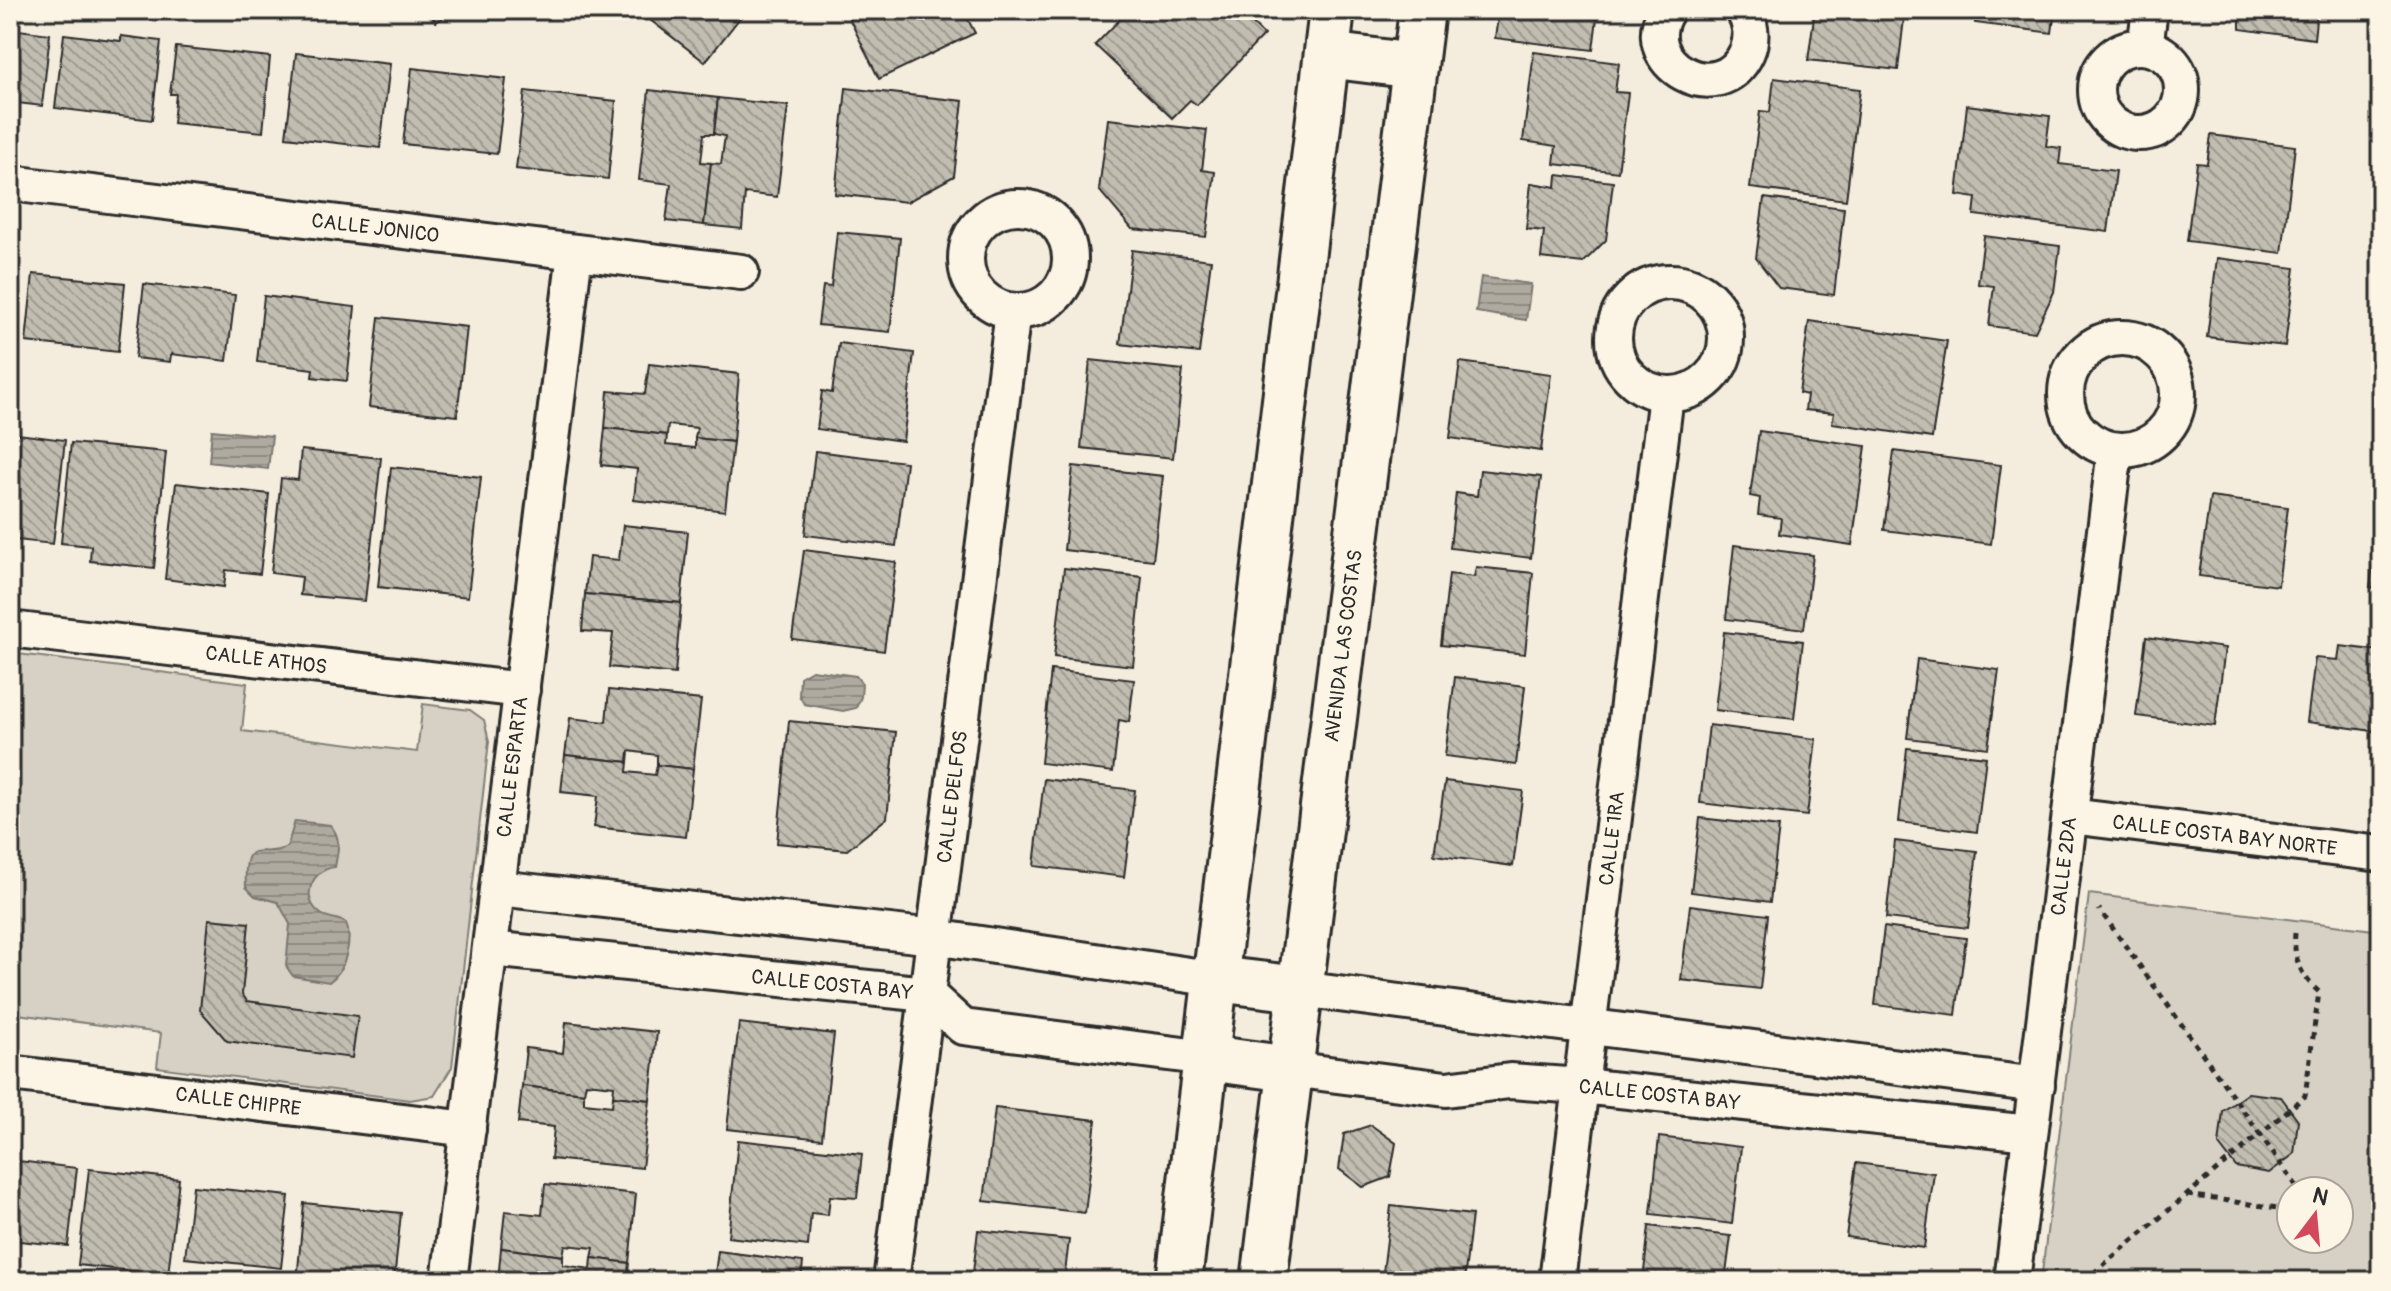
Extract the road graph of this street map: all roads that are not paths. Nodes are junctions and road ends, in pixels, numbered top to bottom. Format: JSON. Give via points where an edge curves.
{"nodes":[{"id":1,"x":1332,"y":10,"type":"edge"},
{"id":2,"x":1422,"y":10,"type":"edge"},
{"id":3,"x":1667,"y":10,"type":"edge"},
{"id":4,"x":1743,"y":10,"type":"edge"},
{"id":5,"x":2150,"y":10,"type":"edge"},
{"id":6,"x":2145,"y":47,"type":"dead end"},
{"id":7,"x":1327,"y":55,"type":"junction"},
{"id":8,"x":1415,"y":66,"type":"junction"},
{"id":9,"x":10,"y":183,"type":"edge"},
{"id":10,"x":575,"y":252,"type":"junction"},
{"id":11,"x":741,"y":272,"type":"dead end"},
{"id":12,"x":1013,"y":311,"type":"dead end"},
{"id":13,"x":1666,"y":395,"type":"dead end"},
{"id":14,"x":2115,"y":450,"type":"dead end"},
{"id":15,"x":10,"y":629,"type":"edge"},
{"id":16,"x":522,"y":690,"type":"junction"},
{"id":17,"x":2070,"y":816,"type":"junction"},
{"id":18,"x":2381,"y":854,"type":"edge"},
{"id":19,"x":498,"y":888,"type":"junction"},
{"id":20,"x":934,"y":937,"type":"junction"},
{"id":21,"x":490,"y":949,"type":"junction"},
{"id":22,"x":1216,"y":979,"type":"junction"},
{"id":23,"x":1300,"y":989,"type":"junction"},
{"id":24,"x":927,"y":994,"type":"junction"},
{"id":25,"x":1588,"y":1027,"type":"junction"},
{"id":26,"x":1207,"y":1058,"type":"junction"},
{"id":27,"x":1290,"y":1069,"type":"junction"},
{"id":28,"x":10,"y":1073,"type":"edge"},
{"id":29,"x":2037,"y":1085,"type":"junction"},
{"id":30,"x":1581,"y":1086,"type":"junction"},
{"id":31,"x":468,"y":1129,"type":"junction"},
{"id":32,"x":2030,"y":1133,"type":"junction"},
{"id":33,"x":449,"y":1281,"type":"edge"},
{"id":34,"x":891,"y":1281,"type":"edge"},
{"id":35,"x":1179,"y":1281,"type":"edge"},
{"id":36,"x":1264,"y":1281,"type":"edge"},
{"id":37,"x":1557,"y":1281,"type":"edge"},
{"id":38,"x":2012,"y":1281,"type":"edge"}],
"edges":[{"from":1,"to":7,"type":"street"},
{"from":2,"to":8,"type":"street","name":"AVENIDA LAS COSTAS"},
{"from":3,"to":4,"type":"street","via":[[1660,31],[1666,59],[1690,78],[1705,80],[1720,78],[1743,60],[1751,31]]},
{"from":5,"to":6,"type":"street"},
{"from":7,"to":8,"type":"street"},
{"from":7,"to":22,"type":"street"},
{"from":8,"to":23,"type":"street","name":"AVENIDA LAS COSTAS"},
{"from":9,"to":10,"type":"street","name":"CALLE JONICO"},
{"from":10,"to":11,"type":"street","name":"CALLE JONICO"},
{"from":10,"to":16,"type":"street","name":"CALLE ESPARTA"},
{"from":12,"to":20,"type":"street","name":"CALLE DELFOS"},
{"from":13,"to":25,"type":"street","name":"CALLE 1RA"},
{"from":14,"to":17,"type":"street","name":"CALLE 2DA"},
{"from":15,"to":16,"type":"street","name":"CALLE ATHOS"},
{"from":16,"to":19,"type":"street","name":"CALLE ESPARTA"},
{"from":17,"to":18,"type":"street","name":"CALLE COSTA BAY NORTE"},
{"from":17,"to":29,"type":"street","name":"CALLE 2DA"},
{"from":19,"to":20,"type":"street"},
{"from":19,"to":21,"type":"street","name":"CALLE ESPARTA"},
{"from":20,"to":22,"type":"street"},
{"from":20,"to":24,"type":"street","name":"CALLE DELFOS"},
{"from":21,"to":24,"type":"street","name":"CALLE COSTA BAY"},
{"from":21,"to":31,"type":"street","name":"CALLE ESPARTA"},
{"from":22,"to":23,"type":"street"},
{"from":22,"to":26,"type":"street"},
{"from":23,"to":25,"type":"street"},
{"from":23,"to":27,"type":"street","name":"AVENIDA LAS COSTAS"},
{"from":24,"to":26,"type":"street","name":"CALLE COSTA BAY","via":[[963,1027]]},
{"from":24,"to":34,"type":"street","name":"CALLE DELFOS"},
{"from":25,"to":29,"type":"street"},
{"from":25,"to":30,"type":"street","name":"CALLE 1RA"},
{"from":26,"to":27,"type":"street"},
{"from":26,"to":35,"type":"street"},
{"from":27,"to":30,"type":"street","name":"CALLE COSTA BAY","via":[[1446,1089],[1510,1081]]},
{"from":27,"to":36,"type":"street","name":"AVENIDA LAS COSTAS"},
{"from":28,"to":31,"type":"street","name":"CALLE CHIPRE"},
{"from":29,"to":32,"type":"street","name":"CALLE 2DA"},
{"from":30,"to":32,"type":"street","name":"CALLE COSTA BAY"},
{"from":30,"to":37,"type":"street","name":"CALLE 1RA"},
{"from":31,"to":33,"type":"street","name":"CALLE ESPARTA"},
{"from":32,"to":38,"type":"street","name":"CALLE 2DA"}]}
